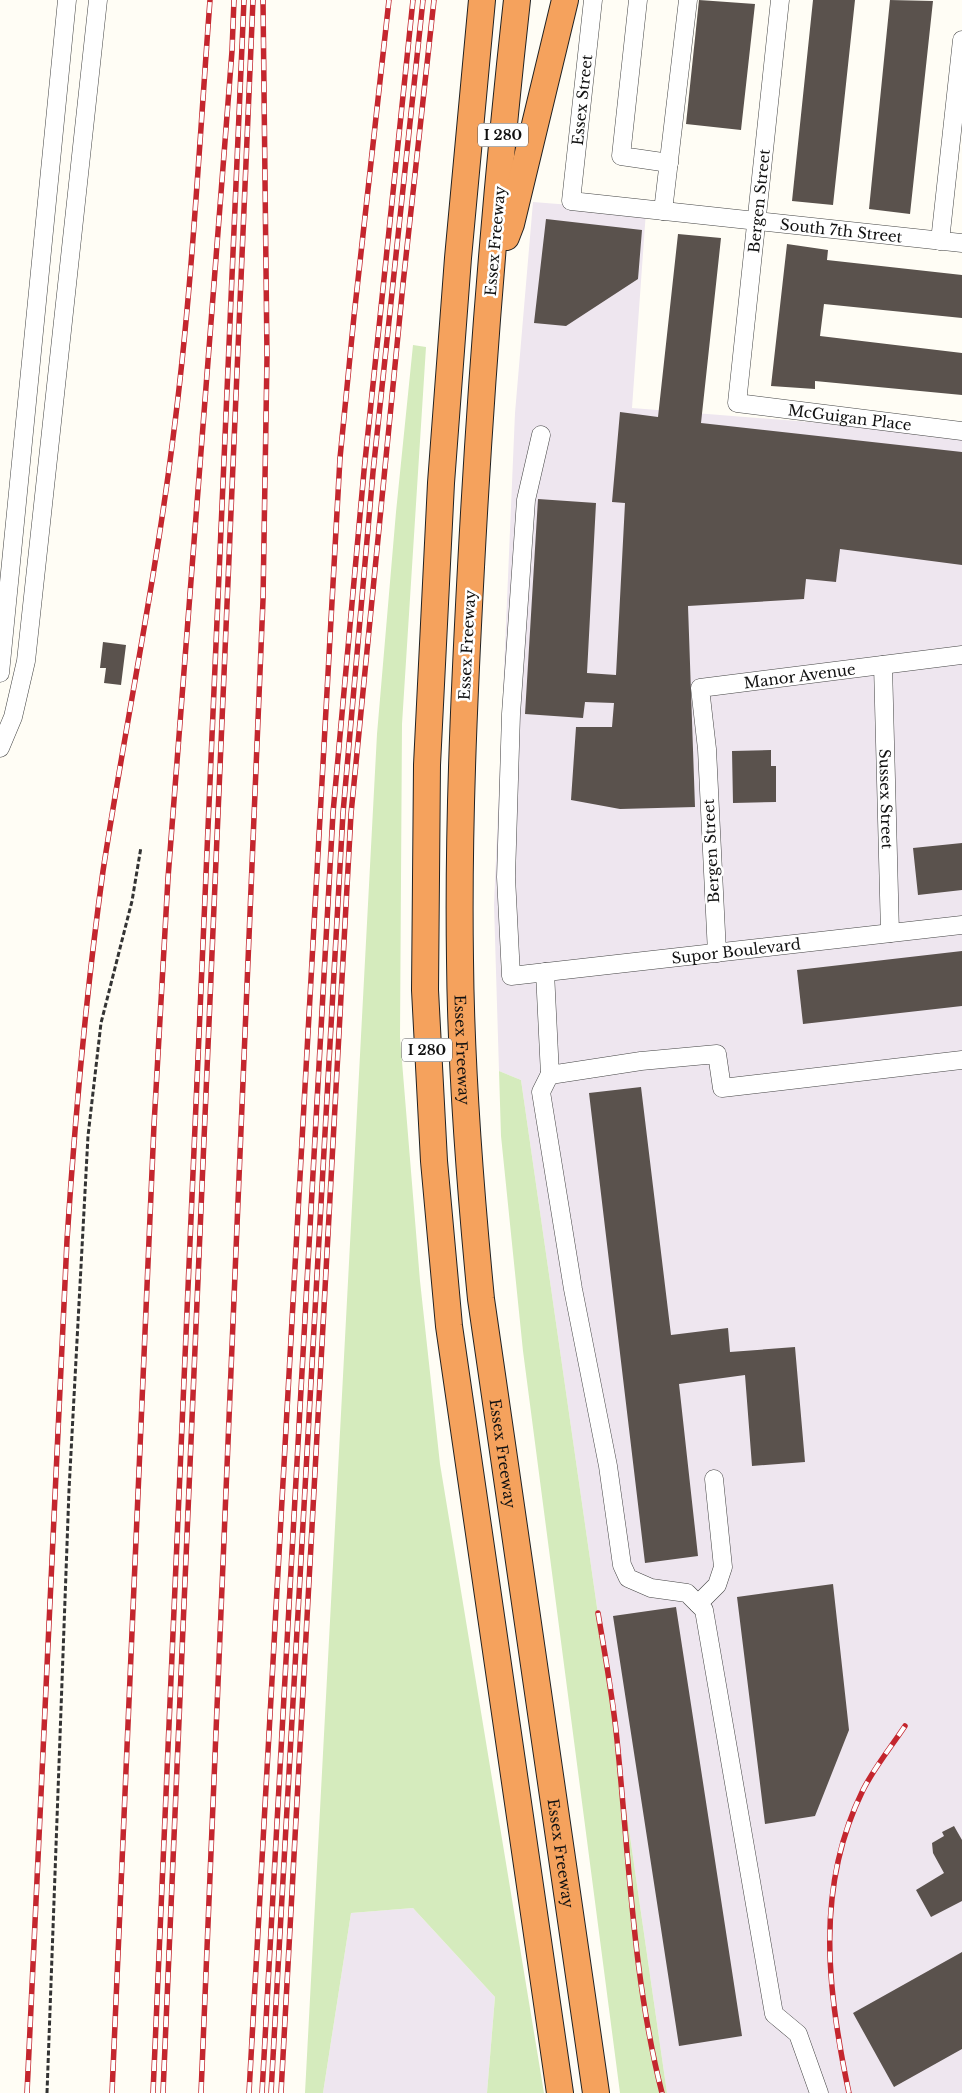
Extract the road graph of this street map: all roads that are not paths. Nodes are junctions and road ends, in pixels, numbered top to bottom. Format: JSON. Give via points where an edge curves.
{"nodes":[{"id":1,"x":67,"y":0,"type":"edge"},
{"id":2,"x":98,"y":0,"type":"edge"},
{"id":3,"x":482,"y":0,"type":"edge"},
{"id":4,"x":517,"y":0,"type":"edge"},
{"id":5,"x":565,"y":0,"type":"edge"},
{"id":6,"x":593,"y":0,"type":"edge"},
{"id":7,"x":638,"y":0,"type":"edge"},
{"id":8,"x":688,"y":0,"type":"edge"},
{"id":9,"x":780,"y":0,"type":"edge"},
{"id":10,"x":962,"y":40,"type":"edge"},
{"id":11,"x":669,"y":163,"type":"junction"},
{"id":12,"x":571,"y":201,"type":"joint"},
{"id":13,"x":663,"y":211,"type":"junction"},
{"id":14,"x":756,"y":221,"type":"junction"},
{"id":15,"x":940,"y":241,"type":"junction"},
{"id":16,"x":962,"y":243,"type":"edge"},
{"id":17,"x":492,"y":270,"type":"junction"},
{"id":18,"x":738,"y":403,"type":"joint"},
{"id":19,"x":962,"y":431,"type":"edge"},
{"id":20,"x":541,"y":435,"type":"dead end"},
{"id":21,"x":962,"y":655,"type":"edge"},
{"id":22,"x":883,"y":665,"type":"junction"},
{"id":23,"x":0,"y":673,"type":"edge"},
{"id":24,"x":0,"y":748,"type":"edge"},
{"id":25,"x":707,"y":749,"type":"joint"},
{"id":26,"x":962,"y":924,"type":"edge"},
{"id":27,"x":890,"y":933,"type":"junction"},
{"id":28,"x":718,"y":953,"type":"junction"},
{"id":29,"x":545,"y":972,"type":"junction"},
{"id":30,"x":962,"y":1060,"type":"edge"},
{"id":31,"x":550,"y":1074,"type":"junction"},
{"id":32,"x":714,"y":1479,"type":"dead end"},
{"id":33,"x":698,"y":1604,"type":"junction"},
{"id":34,"x":560,"y":2093,"type":"edge"},
{"id":35,"x":596,"y":2093,"type":"edge"},
{"id":36,"x":819,"y":2093,"type":"edge"}],
"edges":[{"from":1,"to":23,"type":"street"},
{"from":2,"to":24,"type":"street","via":[[26,661],[13,718]]},
{"from":3,"to":34,"type":"highway","number":"I 280","via":[[441,483],[427,765],[425,990],[434,1170],[449,1326]]},
{"from":4,"to":17,"type":"highway","name":"Essex Freeway","number":"I 280"},
{"from":5,"to":17,"type":"highway","via":[[511,224]]},
{"from":6,"to":12,"type":"street","name":"Essex Street"},
{"from":7,"to":11,"type":"street","via":[[620,156]]},
{"from":8,"to":11,"type":"street"},
{"from":9,"to":14,"type":"street","name":"Bergen Street"},
{"from":10,"to":15,"type":"street"},
{"from":11,"to":13,"type":"street"},
{"from":12,"to":13,"type":"street","name":"South 7th Street"},
{"from":13,"to":14,"type":"street","name":"South 7th Street"},
{"from":14,"to":15,"type":"street","name":"South 7th Street"},
{"from":14,"to":18,"type":"street","name":"Bergen Street"},
{"from":15,"to":16,"type":"street","name":"South 7th Street"},
{"from":17,"to":35,"type":"highway","name":"Essex Freeway","number":"I 280","via":[[474,506],[461,792],[460,960],[467,1132],[492,1382]]},
{"from":18,"to":19,"type":"street","name":"McGuigan Place"},
{"from":20,"to":29,"type":"street","name":"Supor Boulevard","via":[[526,500],[511,714],[506,877],[511,976]]},
{"from":21,"to":22,"type":"street","name":"Manor Avenue"},
{"from":22,"to":25,"type":"street","name":"Manor Avenue","via":[[700,688]]},
{"from":22,"to":27,"type":"street","name":"Sussex Street"},
{"from":25,"to":28,"type":"street","name":"Bergen Street"},
{"from":26,"to":27,"type":"street","name":"Supor Boulevard"},
{"from":27,"to":28,"type":"street","name":"Supor Boulevard"},
{"from":28,"to":29,"type":"street","name":"Supor Boulevard"},
{"from":29,"to":31,"type":"street"},
{"from":30,"to":31,"type":"street","via":[[722,1088],[717,1054]]},
{"from":31,"to":33,"type":"street","via":[[541,1092],[573,1289],[608,1466],[622,1565],[628,1578],[651,1588],[687,1593]]},
{"from":32,"to":33,"type":"street","via":[[723,1567],[717,1585]]},
{"from":33,"to":36,"type":"street","via":[[704,1610],[774,2014],[798,2034]]}]}
